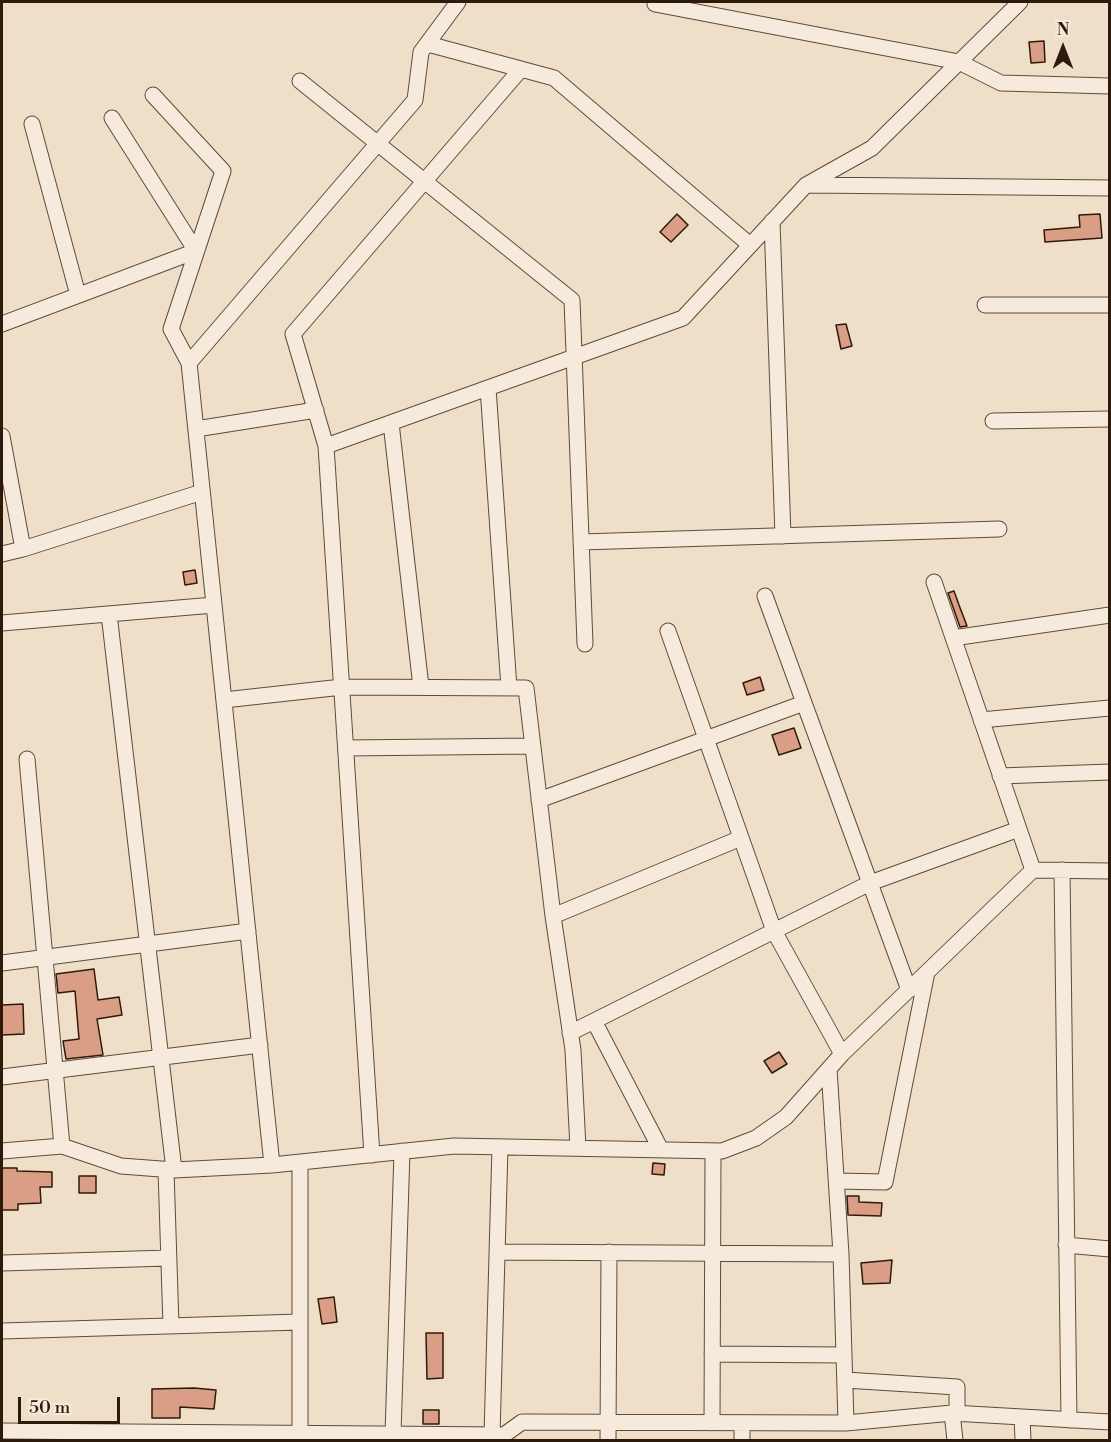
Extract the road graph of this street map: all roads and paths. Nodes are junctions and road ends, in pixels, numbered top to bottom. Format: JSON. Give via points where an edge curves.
{"nodes":[{"id":1,"x":458,"y":2,"type":"edge"},
{"id":2,"x":1020,"y":2,"type":"edge"},
{"id":3,"x":655,"y":3,"type":"dead end"},
{"id":4,"x":428,"y":44,"type":"junction"},
{"id":5,"x":959,"y":62,"type":"junction"},
{"id":6,"x":521,"y":69,"type":"junction"},
{"id":7,"x":300,"y":81,"type":"dead end"},
{"id":8,"x":1110,"y":86,"type":"edge"},
{"id":9,"x":153,"y":95,"type":"dead end"},
{"id":10,"x":112,"y":118,"type":"dead end"},
{"id":11,"x":32,"y":124,"type":"dead end"},
{"id":12,"x":377,"y":144,"type":"junction"},
{"id":13,"x":424,"y":182,"type":"junction"},
{"id":14,"x":806,"y":185,"type":"junction"},
{"id":15,"x":1110,"y":188,"type":"edge"},
{"id":16,"x":772,"y":221,"type":"junction"},
{"id":17,"x":750,"y":245,"type":"junction"},
{"id":18,"x":196,"y":251,"type":"junction"},
{"id":19,"x":78,"y":295,"type":"junction"},
{"id":20,"x":985,"y":304,"type":"dead end"},
{"id":21,"x":1110,"y":305,"type":"edge"},
{"id":22,"x":2,"y":324,"type":"edge"},
{"id":23,"x":574,"y":357,"type":"junction"},
{"id":24,"x":189,"y":363,"type":"junction"},
{"id":25,"x":488,"y":388,"type":"junction"},
{"id":26,"x":316,"y":410,"type":"junction"},
{"id":27,"x":1110,"y":419,"type":"edge"},
{"id":28,"x":993,"y":421,"type":"dead end"},
{"id":29,"x":391,"y":423,"type":"junction"},
{"id":30,"x":196,"y":429,"type":"junction"},
{"id":31,"x":2,"y":436,"type":"edge"},
{"id":32,"x":326,"y":446,"type":"junction"},
{"id":33,"x":202,"y":492,"type":"junction"},
{"id":34,"x":999,"y":529,"type":"dead end"},
{"id":35,"x":783,"y":536,"type":"junction"},
{"id":36,"x":581,"y":542,"type":"junction"},
{"id":37,"x":23,"y":549,"type":"junction"},
{"id":38,"x":2,"y":554,"type":"edge"},
{"id":39,"x":934,"y":582,"type":"dead end"},
{"id":40,"x":765,"y":596,"type":"dead end"},
{"id":41,"x":214,"y":605,"type":"junction"},
{"id":42,"x":109,"y":614,"type":"junction"},
{"id":43,"x":1110,"y":615,"type":"edge"},
{"id":44,"x":2,"y":623,"type":"edge"},
{"id":45,"x":668,"y":631,"type":"dead end"},
{"id":46,"x":953,"y":638,"type":"junction"},
{"id":47,"x":585,"y":644,"type":"dead end"},
{"id":48,"x":342,"y":687,"type":"junction"},
{"id":49,"x":422,"y":687,"type":"junction"},
{"id":50,"x":509,"y":688,"type":"junction"},
{"id":51,"x":224,"y":700,"type":"junction"},
{"id":52,"x":804,"y":703,"type":"junction"},
{"id":53,"x":1110,"y":708,"type":"edge"},
{"id":54,"x":981,"y":720,"type":"junction"},
{"id":55,"x":706,"y":739,"type":"junction"},
{"id":56,"x":533,"y":746,"type":"junction"},
{"id":57,"x":346,"y":748,"type":"junction"},
{"id":58,"x":27,"y":759,"type":"dead end"},
{"id":59,"x":1110,"y":772,"type":"edge"},
{"id":60,"x":1000,"y":776,"type":"junction"},
{"id":61,"x":539,"y":800,"type":"junction"},
{"id":62,"x":1019,"y":829,"type":"junction"},
{"id":63,"x":741,"y":838,"type":"junction"},
{"id":64,"x":1033,"y":870,"type":"junction"},
{"id":65,"x":1062,"y":870,"type":"junction"},
{"id":66,"x":1110,"y":871,"type":"edge"},
{"id":67,"x":870,"y":884,"type":"junction"},
{"id":68,"x":553,"y":916,"type":"junction"},
{"id":69,"x":248,"y":931,"type":"junction"},
{"id":70,"x":774,"y":931,"type":"junction"},
{"id":71,"x":148,"y":944,"type":"junction"},
{"id":72,"x":45,"y":958,"type":"junction"},
{"id":73,"x":2,"y":963,"type":"edge"},
{"id":74,"x":927,"y":972,"type":"junction"},
{"id":75,"x":909,"y":990,"type":"junction"},
{"id":76,"x":594,"y":1021,"type":"junction"},
{"id":77,"x":570,"y":1033,"type":"junction"},
{"id":78,"x":260,"y":1044,"type":"junction"},
{"id":79,"x":842,"y":1054,"type":"junction"},
{"id":80,"x":161,"y":1057,"type":"junction"},
{"id":81,"x":829,"y":1068,"type":"junction"},
{"id":82,"x":55,"y":1071,"type":"junction"},
{"id":83,"x":2,"y":1077,"type":"edge"},
{"id":84,"x":62,"y":1146,"type":"junction"},
{"id":85,"x":500,"y":1147,"type":"junction"},
{"id":86,"x":578,"y":1148,"type":"junction"},
{"id":87,"x":661,"y":1150,"type":"junction"},
{"id":88,"x":2,"y":1151,"type":"edge"},
{"id":89,"x":402,"y":1151,"type":"junction"},
{"id":90,"x":713,"y":1151,"type":"junction"},
{"id":91,"x":372,"y":1155,"type":"junction"},
{"id":92,"x":300,"y":1162,"type":"junction"},
{"id":93,"x":272,"y":1165,"type":"junction"},
{"id":94,"x":170,"y":1170,"type":"junction"},
{"id":95,"x":837,"y":1181,"type":"junction"},
{"id":96,"x":1066,"y":1245,"type":"junction"},
{"id":97,"x":1110,"y":1249,"type":"edge"},
{"id":98,"x":497,"y":1252,"type":"junction"},
{"id":99,"x":609,"y":1252,"type":"junction"},
{"id":100,"x":713,"y":1253,"type":"junction"},
{"id":101,"x":841,"y":1254,"type":"junction"},
{"id":102,"x":169,"y":1258,"type":"junction"},
{"id":103,"x":2,"y":1263,"type":"edge"},
{"id":104,"x":300,"y":1322,"type":"junction"},
{"id":105,"x":171,"y":1326,"type":"junction"},
{"id":106,"x":2,"y":1331,"type":"edge"},
{"id":107,"x":712,"y":1354,"type":"junction"},
{"id":108,"x":844,"y":1355,"type":"junction"},
{"id":109,"x":844,"y":1380,"type":"junction"},
{"id":110,"x":955,"y":1413,"type":"junction"},
{"id":111,"x":1022,"y":1417,"type":"junction"},
{"id":112,"x":1068,"y":1420,"type":"junction"},
{"id":113,"x":608,"y":1422,"type":"junction"},
{"id":114,"x":1110,"y":1422,"type":"edge"},
{"id":115,"x":712,"y":1423,"type":"junction"},
{"id":116,"x":742,"y":1423,"type":"junction"},
{"id":117,"x":846,"y":1423,"type":"junction"},
{"id":118,"x":2,"y":1431,"type":"edge"},
{"id":119,"x":198,"y":1436,"type":"edge"},
{"id":120,"x":400,"y":1436,"type":"edge"},
{"id":121,"x":300,"y":1437,"type":"edge"},
{"id":122,"x":500,"y":1437,"type":"edge"},
{"id":123,"x":608,"y":1440,"type":"edge"},
{"id":124,"x":742,"y":1440,"type":"edge"},
{"id":125,"x":955,"y":1440,"type":"edge"},
{"id":126,"x":1023,"y":1440,"type":"edge"}],
"edges":[{"from":1,"to":4,"type":"street"},
{"from":2,"to":5,"type":"street"},
{"from":3,"to":5,"type":"street"},
{"from":4,"to":6,"type":"street"},
{"from":4,"to":12,"type":"street","via":[[422,52],[415,100]]},
{"from":5,"to":8,"type":"street","via":[[1001,83]]},
{"from":5,"to":14,"type":"street","via":[[872,148]]},
{"from":6,"to":13,"type":"street"},
{"from":6,"to":17,"type":"street","via":[[554,78]]},
{"from":7,"to":12,"type":"street"},
{"from":9,"to":18,"type":"street","via":[[223,171]]},
{"from":10,"to":18,"type":"street"},
{"from":11,"to":19,"type":"street"},
{"from":12,"to":13,"type":"street"},
{"from":12,"to":24,"type":"street"},
{"from":13,"to":23,"type":"street","via":[[572,300]]},
{"from":13,"to":26,"type":"street","via":[[293,334]]},
{"from":14,"to":15,"type":"street"},
{"from":14,"to":16,"type":"street"},
{"from":16,"to":17,"type":"street"},
{"from":16,"to":35,"type":"street"},
{"from":17,"to":23,"type":"street","via":[[683,318]]},
{"from":18,"to":19,"type":"street"},
{"from":18,"to":24,"type":"street","via":[[171,329]]},
{"from":19,"to":22,"type":"street"},
{"from":20,"to":21,"type":"street"},
{"from":23,"to":25,"type":"street"},
{"from":23,"to":36,"type":"street"},
{"from":24,"to":30,"type":"street"},
{"from":25,"to":29,"type":"street"},
{"from":25,"to":50,"type":"street"},
{"from":26,"to":30,"type":"street"},
{"from":26,"to":32,"type":"street"},
{"from":27,"to":28,"type":"street"},
{"from":29,"to":32,"type":"street"},
{"from":29,"to":49,"type":"street"},
{"from":30,"to":33,"type":"street"},
{"from":31,"to":37,"type":"street"},
{"from":32,"to":48,"type":"street"},
{"from":33,"to":37,"type":"street"},
{"from":33,"to":41,"type":"street"},
{"from":34,"to":35,"type":"street"},
{"from":35,"to":36,"type":"street"},
{"from":36,"to":47,"type":"street"},
{"from":37,"to":38,"type":"street"},
{"from":39,"to":46,"type":"street"},
{"from":40,"to":52,"type":"street"},
{"from":41,"to":42,"type":"street"},
{"from":41,"to":51,"type":"street"},
{"from":42,"to":44,"type":"street"},
{"from":42,"to":71,"type":"street"},
{"from":43,"to":46,"type":"street"},
{"from":45,"to":55,"type":"street"},
{"from":46,"to":54,"type":"street"},
{"from":48,"to":49,"type":"street"},
{"from":48,"to":51,"type":"street"},
{"from":48,"to":57,"type":"street"},
{"from":49,"to":50,"type":"street"},
{"from":50,"to":56,"type":"street","via":[[526,688]]},
{"from":51,"to":69,"type":"street"},
{"from":52,"to":55,"type":"street"},
{"from":52,"to":67,"type":"street"},
{"from":53,"to":54,"type":"street"},
{"from":54,"to":60,"type":"street"},
{"from":55,"to":61,"type":"street"},
{"from":55,"to":63,"type":"street"},
{"from":56,"to":57,"type":"street"},
{"from":56,"to":61,"type":"street"},
{"from":57,"to":91,"type":"street"},
{"from":58,"to":72,"type":"street"},
{"from":59,"to":60,"type":"street"},
{"from":60,"to":62,"type":"street"},
{"from":61,"to":68,"type":"street"},
{"from":62,"to":64,"type":"street"},
{"from":62,"to":67,"type":"street"},
{"from":63,"to":68,"type":"street"},
{"from":63,"to":70,"type":"street"},
{"from":64,"to":65,"type":"street"},
{"from":64,"to":74,"type":"street"},
{"from":65,"to":66,"type":"street"},
{"from":65,"to":96,"type":"street"},
{"from":67,"to":70,"type":"street"},
{"from":67,"to":75,"type":"street"},
{"from":68,"to":77,"type":"street"},
{"from":69,"to":71,"type":"street"},
{"from":69,"to":78,"type":"street"},
{"from":70,"to":76,"type":"street"},
{"from":70,"to":79,"type":"street"},
{"from":71,"to":72,"type":"street"},
{"from":71,"to":80,"type":"street"},
{"from":72,"to":73,"type":"street"},
{"from":72,"to":82,"type":"street"},
{"from":74,"to":75,"type":"street"},
{"from":74,"to":95,"type":"street","via":[[885,1182]]},
{"from":75,"to":79,"type":"street"},
{"from":76,"to":77,"type":"street"},
{"from":76,"to":87,"type":"street"},
{"from":77,"to":86,"type":"street"},
{"from":78,"to":80,"type":"street"},
{"from":78,"to":93,"type":"street"},
{"from":79,"to":81,"type":"street"},
{"from":80,"to":82,"type":"street"},
{"from":80,"to":94,"type":"street"},
{"from":81,"to":90,"type":"street","via":[[786,1117],[756,1138]]},
{"from":81,"to":95,"type":"street"},
{"from":82,"to":83,"type":"street"},
{"from":82,"to":84,"type":"street"},
{"from":84,"to":88,"type":"street"},
{"from":84,"to":94,"type":"street","via":[[121,1166]]},
{"from":85,"to":86,"type":"street"},
{"from":85,"to":89,"type":"street"},
{"from":85,"to":98,"type":"street"},
{"from":86,"to":87,"type":"street"},
{"from":87,"to":90,"type":"street"},
{"from":89,"to":91,"type":"street"},
{"from":89,"to":120,"type":"street"},
{"from":90,"to":100,"type":"street"},
{"from":91,"to":92,"type":"street"},
{"from":92,"to":93,"type":"street"},
{"from":92,"to":104,"type":"street"},
{"from":93,"to":94,"type":"street"},
{"from":94,"to":102,"type":"street"},
{"from":95,"to":101,"type":"street"},
{"from":96,"to":97,"type":"street"},
{"from":96,"to":112,"type":"street"},
{"from":98,"to":99,"type":"street"},
{"from":98,"to":122,"type":"street"},
{"from":99,"to":100,"type":"street"},
{"from":99,"to":113,"type":"street"},
{"from":100,"to":101,"type":"street"},
{"from":100,"to":107,"type":"street"},
{"from":101,"to":108,"type":"street"},
{"from":102,"to":103,"type":"street"},
{"from":102,"to":105,"type":"street"},
{"from":104,"to":105,"type":"street"},
{"from":104,"to":121,"type":"street"},
{"from":105,"to":106,"type":"street"},
{"from":107,"to":108,"type":"street"},
{"from":107,"to":115,"type":"street"},
{"from":108,"to":109,"type":"street"},
{"from":109,"to":110,"type":"street","via":[[957,1387]]},
{"from":109,"to":117,"type":"street"},
{"from":110,"to":111,"type":"street"},
{"from":110,"to":117,"type":"street"},
{"from":110,"to":125,"type":"street"},
{"from":111,"to":112,"type":"street"},
{"from":111,"to":126,"type":"street"},
{"from":112,"to":114,"type":"street"},
{"from":113,"to":115,"type":"street"},
{"from":113,"to":122,"type":"street","via":[[522,1422]]},
{"from":113,"to":123,"type":"street"},
{"from":115,"to":116,"type":"street"},
{"from":116,"to":117,"type":"street"},
{"from":116,"to":124,"type":"street"},
{"from":118,"to":119,"type":"street"},
{"from":119,"to":121,"type":"street"},
{"from":120,"to":121,"type":"street"},
{"from":120,"to":122,"type":"street"}]}
